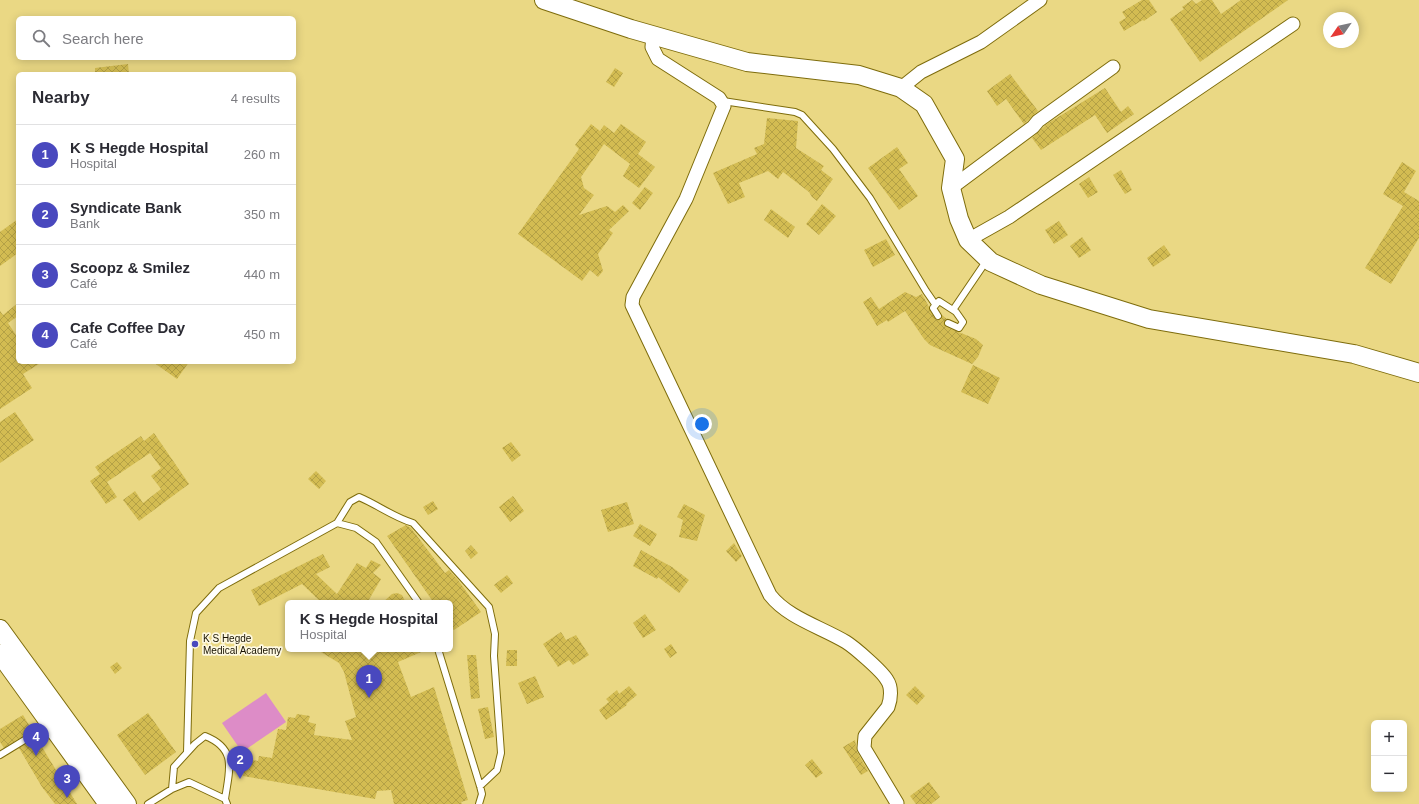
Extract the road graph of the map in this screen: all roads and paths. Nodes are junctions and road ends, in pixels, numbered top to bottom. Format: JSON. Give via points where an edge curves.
{"nodes":[{"id":1,"x":544,"y":0,"type":"edge"},
{"id":2,"x":1040,"y":0,"type":"edge"},
{"id":3,"x":1293,"y":24,"type":"dead end"},
{"id":4,"x":652,"y":35,"type":"junction"},
{"id":5,"x":1113,"y":66,"type":"dead end"},
{"id":6,"x":901,"y":88,"type":"junction"},
{"id":7,"x":723,"y":102,"type":"junction"},
{"id":8,"x":951,"y":188,"type":"junction"},
{"id":9,"x":968,"y":240,"type":"junction"},
{"id":10,"x":988,"y":260,"type":"junction"},
{"id":11,"x":936,"y":304,"type":"junction"},
{"id":12,"x":953,"y":310,"type":"junction"},
{"id":13,"x":938,"y":316,"type":"dead end"},
{"id":14,"x":948,"y":323,"type":"dead end"},
{"id":15,"x":1419,"y":373,"type":"edge"},
{"id":16,"x":337,"y":523,"type":"junction"},
{"id":17,"x":417,"y":600,"type":"edge"},
{"id":18,"x":0,"y":629,"type":"edge"},
{"id":19,"x":439,"y":652,"type":"edge"},
{"id":20,"x":0,"y":654,"type":"edge"},
{"id":21,"x":57,"y":720,"type":"junction"},
{"id":22,"x":187,"y":752,"type":"junction"},
{"id":23,"x":0,"y":755,"type":"edge"},
{"id":24,"x":480,"y":786,"type":"junction"},
{"id":25,"x":172,"y":789,"type":"junction"},
{"id":26,"x":226,"y":801,"type":"edge"},
{"id":27,"x":897,"y":803,"type":"edge"},
{"id":28,"x":108,"y":804,"type":"edge"},
{"id":29,"x":127,"y":804,"type":"edge"},
{"id":30,"x":148,"y":804,"type":"edge"},
{"id":31,"x":479,"y":804,"type":"edge"}],
"edges":[{"from":1,"to":4,"type":"main road"},
{"from":2,"to":6,"type":"street","via":[[981,42],[921,72]]},
{"from":3,"to":9,"type":"street","via":[[1009,217]]},
{"from":4,"to":6,"type":"main road","via":[[747,62],[859,75]]},
{"from":4,"to":7,"type":"street","via":[[652,47],[658,59]]},
{"from":5,"to":8,"type":"street"},
{"from":6,"to":8,"type":"main road","via":[[924,104],[955,159]]},
{"from":7,"to":11,"type":"lane","via":[[802,115],[833,149],[870,198]]},
{"from":7,"to":27,"type":"street","via":[[723,110],[686,199],[633,297],[632,304],[770,595],[783,608],[852,646],[887,680],[890,693],[888,707],[865,736],[864,748]]},
{"from":8,"to":9,"type":"main road","via":[[959,219]]},
{"from":9,"to":10,"type":"main road"},
{"from":10,"to":12,"type":"lane"},
{"from":10,"to":15,"type":"main road","via":[[1041,285],[1149,319],[1354,354]]},
{"from":11,"to":12,"type":"lane","via":[[940,302]]},
{"from":11,"to":13,"type":"lane","via":[[933,308]]},
{"from":12,"to":14,"type":"lane","via":[[962,317],[963,325],[957,328]]},
{"from":16,"to":17,"type":"lane","via":[[356,528],[376,542]]},
{"from":16,"to":22,"type":"lane","via":[[218,588],[196,613],[190,641]]},
{"from":16,"to":24,"type":"lane","via":[[350,502],[359,497],[376,504],[396,518],[413,523],[489,607],[495,634],[494,656],[501,753],[497,770]]},
{"from":18,"to":21,"type":"main road"},
{"from":19,"to":24,"type":"lane"},
{"from":20,"to":21,"type":"main road"},
{"from":21,"to":23,"type":"lane"},
{"from":21,"to":28,"type":"main road"},
{"from":21,"to":29,"type":"main road"},
{"from":22,"to":25,"type":"lane","via":[[174,767]]},
{"from":22,"to":26,"type":"lane","via":[[205,736],[215,740],[227,754],[230,762]]},
{"from":24,"to":31,"type":"lane","via":[[482,794]]},
{"from":25,"to":26,"type":"lane","via":[[189,782]]},
{"from":25,"to":30,"type":"lane"}]}
